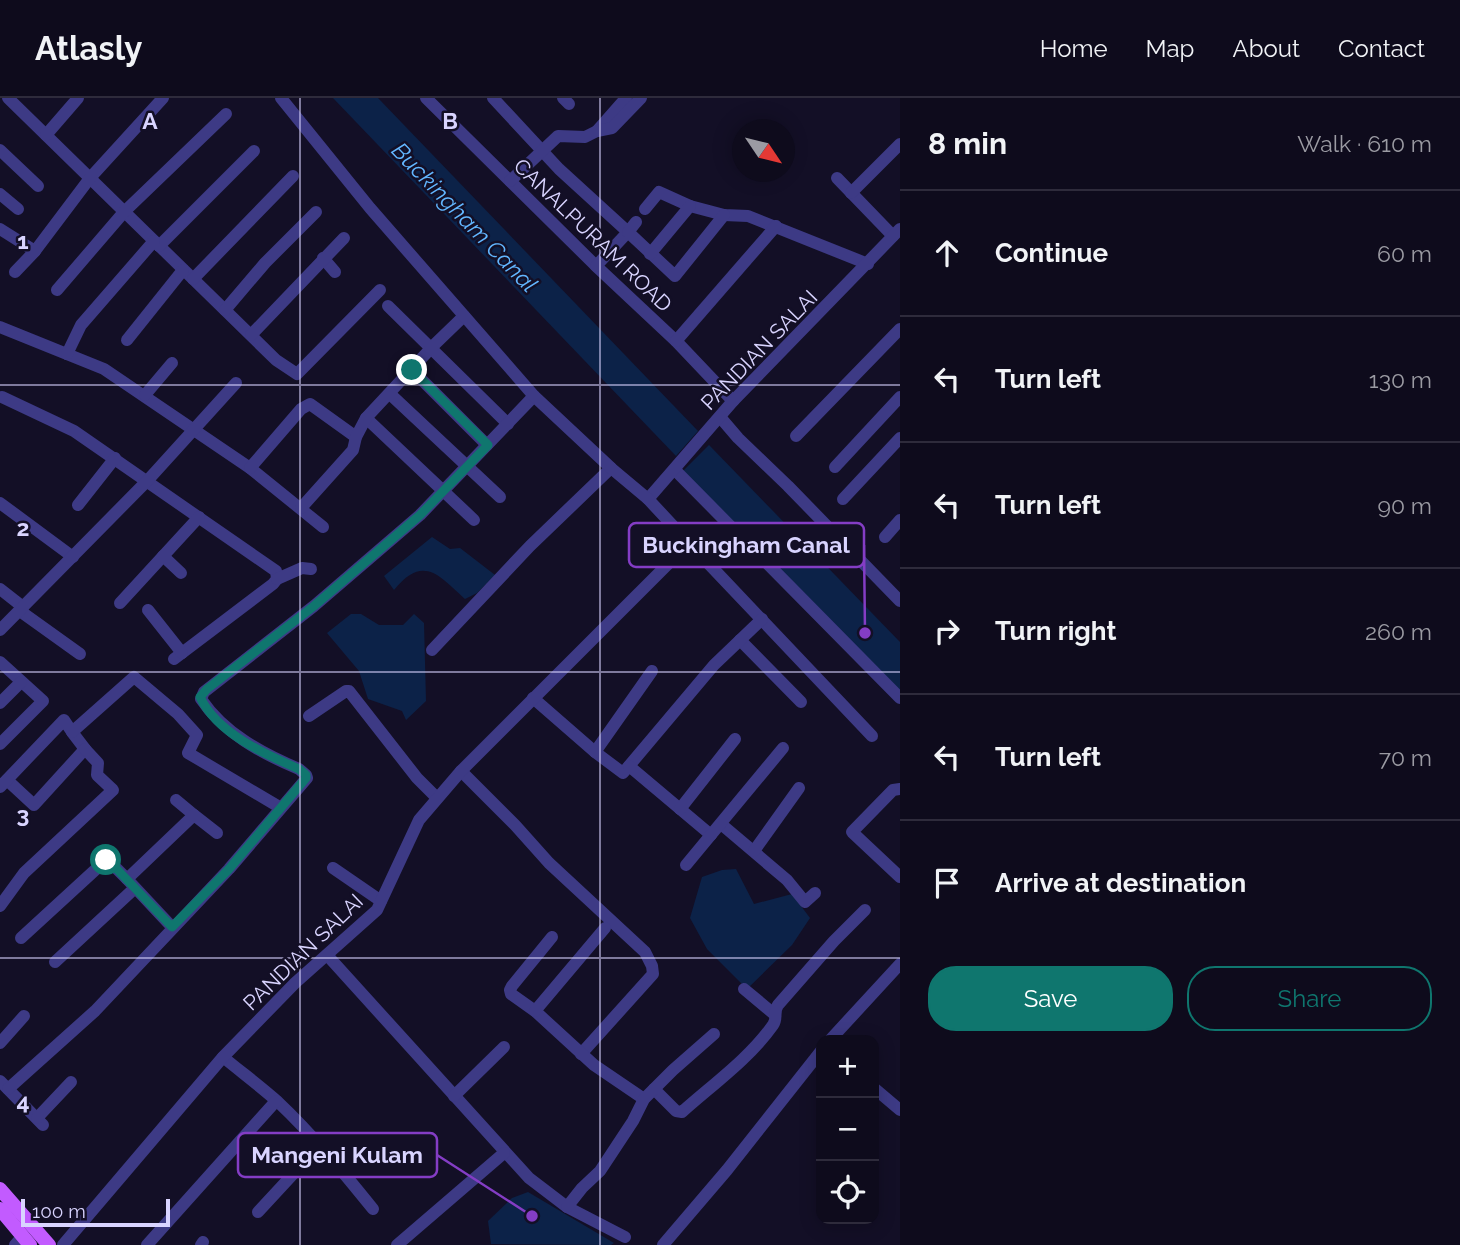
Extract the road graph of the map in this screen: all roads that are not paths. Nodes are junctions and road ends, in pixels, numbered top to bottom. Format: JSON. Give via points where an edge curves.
{"nodes":[{"id":1,"x":8,"y":98,"type":"edge"},
{"id":2,"x":78,"y":98,"type":"edge"},
{"id":3,"x":163,"y":98,"type":"edge"},
{"id":4,"x":281,"y":98,"type":"edge"},
{"id":5,"x":426,"y":98,"type":"edge"},
{"id":6,"x":493,"y":98,"type":"edge"},
{"id":7,"x":626,"y":98,"type":"edge"},
{"id":8,"x":641,"y":98,"type":"edge"},
{"id":9,"x":226,"y":114,"type":"dead end"},
{"id":10,"x":597,"y":131,"type":"junction"},
{"id":11,"x":46,"y":135,"type":"junction"},
{"id":12,"x":900,"y":144,"type":"edge"},
{"id":13,"x":0,"y":150,"type":"edge"},
{"id":14,"x":543,"y":150,"type":"junction"},
{"id":15,"x":254,"y":151,"type":"dead end"},
{"id":16,"x":293,"y":176,"type":"dead end"},
{"id":17,"x":90,"y":178,"type":"junction"},
{"id":18,"x":837,"y":178,"type":"dead end"},
{"id":19,"x":510,"y":181,"type":"junction"},
{"id":20,"x":38,"y":186,"type":"dead end"},
{"id":21,"x":851,"y":193,"type":"junction"},
{"id":22,"x":0,"y":194,"type":"edge"},
{"id":23,"x":690,"y":206,"type":"junction"},
{"id":24,"x":18,"y":209,"type":"dead end"},
{"id":25,"x":645,"y":209,"type":"dead end"},
{"id":26,"x":124,"y":212,"type":"junction"},
{"id":27,"x":316,"y":212,"type":"dead end"},
{"id":28,"x":724,"y":215,"type":"junction"},
{"id":29,"x":776,"y":226,"type":"junction"},
{"id":30,"x":632,"y":227,"type":"junction"},
{"id":31,"x":0,"y":229,"type":"edge"},
{"id":32,"x":897,"y":233,"type":"edge"},
{"id":33,"x":344,"y":238,"type":"dead end"},
{"id":34,"x":157,"y":243,"type":"junction"},
{"id":35,"x":35,"y":251,"type":"junction"},
{"id":36,"x":650,"y":254,"type":"junction"},
{"id":37,"x":323,"y":258,"type":"junction"},
{"id":38,"x":868,"y":264,"type":"junction"},
{"id":39,"x":596,"y":266,"type":"junction"},
{"id":40,"x":15,"y":272,"type":"dead end"},
{"id":41,"x":335,"y":272,"type":"dead end"},
{"id":42,"x":188,"y":274,"type":"junction"},
{"id":43,"x":57,"y":290,"type":"dead end"},
{"id":44,"x":380,"y":290,"type":"dead end"},
{"id":45,"x":388,"y":306,"type":"dead end"},
{"id":46,"x":225,"y":310,"type":"junction"},
{"id":47,"x":464,"y":316,"type":"junction"},
{"id":48,"x":0,"y":327,"type":"edge"},
{"id":49,"x":900,"y":329,"type":"edge"},
{"id":50,"x":251,"y":335,"type":"junction"},
{"id":51,"x":127,"y":340,"type":"dead end"},
{"id":52,"x":676,"y":341,"type":"junction"},
{"id":53,"x":432,"y":347,"type":"junction"},
{"id":54,"x":67,"y":354,"type":"junction"},
{"id":55,"x":172,"y":363,"type":"dead end"},
{"id":56,"x":412,"y":370,"type":"junction"},
{"id":57,"x":236,"y":383,"type":"dead end"},
{"id":58,"x":390,"y":394,"type":"junction"},
{"id":59,"x":145,"y":395,"type":"junction"},
{"id":60,"x":534,"y":396,"type":"junction"},
{"id":61,"x":2,"y":397,"type":"dead end"},
{"id":62,"x":900,"y":397,"type":"edge"},
{"id":63,"x":733,"y":401,"type":"junction"},
{"id":64,"x":720,"y":417,"type":"junction"},
{"id":65,"x":366,"y":418,"type":"junction"},
{"id":66,"x":508,"y":424,"type":"junction"},
{"id":67,"x":195,"y":430,"type":"junction"},
{"id":68,"x":796,"y":436,"type":"dead end"},
{"id":69,"x":356,"y":437,"type":"junction"},
{"id":70,"x":899,"y":440,"type":"edge"},
{"id":71,"x":488,"y":445,"type":"junction"},
{"id":72,"x":115,"y":458,"type":"junction"},
{"id":73,"x":467,"y":466,"type":"junction"},
{"id":74,"x":835,"y":467,"type":"dead end"},
{"id":75,"x":250,"y":468,"type":"junction"},
{"id":76,"x":611,"y":468,"type":"junction"},
{"id":77,"x":675,"y":470,"type":"junction"},
{"id":78,"x":148,"y":480,"type":"junction"},
{"id":79,"x":443,"y":491,"type":"junction"},
{"id":80,"x":500,"y":497,"type":"dead end"},
{"id":81,"x":648,"y":499,"type":"junction"},
{"id":82,"x":843,"y":499,"type":"dead end"},
{"id":83,"x":0,"y":503,"type":"edge"},
{"id":84,"x":78,"y":505,"type":"dead end"},
{"id":85,"x":301,"y":508,"type":"junction"},
{"id":86,"x":199,"y":517,"type":"junction"},
{"id":87,"x":474,"y":520,"type":"dead end"},
{"id":88,"x":900,"y":520,"type":"edge"},
{"id":89,"x":323,"y":527,"type":"dead end"},
{"id":90,"x":885,"y":537,"type":"dead end"},
{"id":91,"x":689,"y":543,"type":"junction"},
{"id":92,"x":163,"y":556,"type":"junction"},
{"id":93,"x":73,"y":557,"type":"junction"},
{"id":94,"x":311,"y":569,"type":"dead end"},
{"id":95,"x":181,"y":573,"type":"dead end"},
{"id":96,"x":277,"y":579,"type":"junction"},
{"id":97,"x":0,"y":589,"type":"edge"},
{"id":98,"x":898,"y":594,"type":"edge"},
{"id":99,"x":120,"y":603,"type":"dead end"},
{"id":100,"x":22,"y":609,"type":"junction"},
{"id":101,"x":148,"y":610,"type":"dead end"},
{"id":102,"x":762,"y":619,"type":"junction"},
{"id":103,"x":0,"y":631,"type":"edge"},
{"id":104,"x":740,"y":639,"type":"junction"},
{"id":105,"x":432,"y":650,"type":"dead end"},
{"id":106,"x":80,"y":654,"type":"dead end"},
{"id":107,"x":0,"y":662,"type":"edge"},
{"id":108,"x":652,"y":671,"type":"dead end"},
{"id":109,"x":21,"y":682,"type":"junction"},
{"id":110,"x":533,"y":698,"type":"junction"},
{"id":111,"x":900,"y":698,"type":"edge"},
{"id":112,"x":801,"y":702,"type":"dead end"},
{"id":113,"x":0,"y":703,"type":"edge"},
{"id":114,"x":309,"y":716,"type":"dead end"},
{"id":115,"x":72,"y":732,"type":"junction"},
{"id":116,"x":872,"y":736,"type":"dead end"},
{"id":117,"x":735,"y":739,"type":"dead end"},
{"id":118,"x":0,"y":744,"type":"edge"},
{"id":119,"x":783,"y":748,"type":"dead end"},
{"id":120,"x":85,"y":749,"type":"junction"},
{"id":121,"x":594,"y":752,"type":"junction"},
{"id":122,"x":629,"y":766,"type":"junction"},
{"id":123,"x":461,"y":771,"type":"junction"},
{"id":124,"x":3,"y":784,"type":"edge"},
{"id":125,"x":799,"y":788,"type":"dead end"},
{"id":126,"x":900,"y":789,"type":"edge"},
{"id":127,"x":437,"y":798,"type":"junction"},
{"id":128,"x":176,"y":800,"type":"dead end"},
{"id":129,"x":281,"y":808,"type":"junction"},
{"id":130,"x":680,"y":809,"type":"junction"},
{"id":131,"x":194,"y":815,"type":"junction"},
{"id":132,"x":721,"y":824,"type":"junction"},
{"id":133,"x":217,"y":833,"type":"dead end"},
{"id":134,"x":711,"y":835,"type":"junction"},
{"id":135,"x":754,"y":851,"type":"junction"},
{"id":136,"x":687,"y":865,"type":"dead end"},
{"id":137,"x":333,"y":868,"type":"dead end"},
{"id":138,"x":900,"y":877,"type":"edge"},
{"id":139,"x":131,"y":884,"type":"junction"},
{"id":140,"x":815,"y":894,"type":"dead end"},
{"id":141,"x":381,"y":901,"type":"junction"},
{"id":142,"x":0,"y":906,"type":"edge"},
{"id":143,"x":865,"y":910,"type":"dead end"},
{"id":144,"x":172,"y":927,"type":"junction"},
{"id":145,"x":605,"y":928,"type":"dead end"},
{"id":146,"x":552,"y":937,"type":"dead end"},
{"id":147,"x":21,"y":938,"type":"dead end"},
{"id":148,"x":327,"y":955,"type":"junction"},
{"id":149,"x":55,"y":962,"type":"dead end"},
{"id":150,"x":900,"y":964,"type":"edge"},
{"id":151,"x":744,"y":989,"type":"dead end"},
{"id":152,"x":535,"y":1011,"type":"junction"},
{"id":153,"x":774,"y":1014,"type":"junction"},
{"id":154,"x":24,"y":1016,"type":"dead end"},
{"id":155,"x":715,"y":1034,"type":"dead end"},
{"id":156,"x":835,"y":1035,"type":"edge"},
{"id":157,"x":0,"y":1043,"type":"edge"},
{"id":158,"x":504,"y":1047,"type":"dead end"},
{"id":159,"x":581,"y":1054,"type":"junction"},
{"id":160,"x":223,"y":1057,"type":"junction"},
{"id":161,"x":816,"y":1057,"type":"edge"},
{"id":162,"x":71,"y":1082,"type":"dead end"},
{"id":163,"x":4,"y":1085,"type":"edge"},
{"id":164,"x":879,"y":1092,"type":"edge"},
{"id":165,"x":649,"y":1094,"type":"junction"},
{"id":166,"x":454,"y":1096,"type":"junction"},
{"id":167,"x":276,"y":1101,"type":"junction"},
{"id":168,"x":900,"y":1110,"type":"edge"},
{"id":169,"x":320,"y":1145,"type":"junction"},
{"id":170,"x":504,"y":1153,"type":"junction"},
{"id":171,"x":0,"y":1189,"type":"edge"},
{"id":172,"x":567,"y":1206,"type":"junction"},
{"id":173,"x":0,"y":1209,"type":"edge"},
{"id":174,"x":373,"y":1209,"type":"dead end"},
{"id":175,"x":258,"y":1212,"type":"dead end"},
{"id":176,"x":625,"y":1237,"type":"dead end"},
{"id":177,"x":23,"y":1242,"type":"edge"},
{"id":178,"x":49,"y":1245,"type":"edge"},
{"id":179,"x":64,"y":1245,"type":"edge"},
{"id":180,"x":147,"y":1245,"type":"edge"},
{"id":181,"x":397,"y":1245,"type":"edge"},
{"id":182,"x":663,"y":1245,"type":"edge"}],
"edges":[{"from":1,"to":11,"type":"street"},
{"from":2,"to":11,"type":"street"},
{"from":3,"to":17,"type":"street"},
{"from":4,"to":47,"type":"street"},
{"from":5,"to":19,"type":"street","name":"CANALPURAM ROAD"},
{"from":6,"to":14,"type":"street"},
{"from":7,"to":10,"type":"street"},
{"from":8,"to":10,"type":"street","via":[[612,128]]},
{"from":9,"to":26,"type":"street"},
{"from":10,"to":14,"type":"street","via":[[585,137],[558,136]]},
{"from":11,"to":17,"type":"street"},
{"from":12,"to":21,"type":"street"},
{"from":13,"to":20,"type":"street"},
{"from":14,"to":19,"type":"street"},
{"from":14,"to":30,"type":"street","via":[[559,169]]},
{"from":15,"to":34,"type":"street"},
{"from":16,"to":42,"type":"street","via":[[206,262]]},
{"from":17,"to":26,"type":"street"},
{"from":17,"to":35,"type":"street"},
{"from":18,"to":21,"type":"street"},
{"from":19,"to":39,"type":"street","name":"CANALPURAM ROAD"},
{"from":21,"to":32,"type":"street"},
{"from":22,"to":24,"type":"street"},
{"from":23,"to":25,"type":"street","via":[[659,192]]},
{"from":23,"to":28,"type":"street"},
{"from":23,"to":36,"type":"street"},
{"from":26,"to":34,"type":"street"},
{"from":26,"to":43,"type":"street"},
{"from":27,"to":46,"type":"street"},
{"from":28,"to":29,"type":"street","via":[[748,216]]},
{"from":28,"to":36,"type":"street","via":[[675,276]]},
{"from":29,"to":38,"type":"street"},
{"from":29,"to":52,"type":"street"},
{"from":30,"to":36,"type":"street"},
{"from":30,"to":39,"type":"street"},
{"from":31,"to":35,"type":"street"},
{"from":32,"to":38,"type":"street","name":"PANDIAN SALAI"},
{"from":33,"to":37,"type":"street"},
{"from":34,"to":42,"type":"street"},
{"from":34,"to":54,"type":"street","via":[[81,325]]},
{"from":35,"to":40,"type":"street"},
{"from":37,"to":41,"type":"street"},
{"from":37,"to":50,"type":"street"},
{"from":38,"to":63,"type":"street","name":"PANDIAN SALAI"},
{"from":39,"to":52,"type":"street","name":"CANALPURAM ROAD"},
{"from":42,"to":46,"type":"street"},
{"from":42,"to":51,"type":"street"},
{"from":44,"to":50,"type":"street","via":[[298,374]]},
{"from":45,"to":53,"type":"street"},
{"from":46,"to":50,"type":"street"},
{"from":47,"to":53,"type":"street"},
{"from":47,"to":60,"type":"street"},
{"from":48,"to":54,"type":"street"},
{"from":49,"to":68,"type":"street"},
{"from":52,"to":63,"type":"street","name":"CANALPURAM ROAD"},
{"from":53,"to":56,"type":"street"},
{"from":53,"to":66,"type":"street"},
{"from":54,"to":59,"type":"street","via":[[104,369]]},
{"from":55,"to":59,"type":"street"},
{"from":56,"to":58,"type":"street"},
{"from":56,"to":71,"type":"street"},
{"from":57,"to":67,"type":"street"},
{"from":58,"to":65,"type":"street"},
{"from":58,"to":73,"type":"street"},
{"from":59,"to":67,"type":"street"},
{"from":60,"to":66,"type":"street"},
{"from":60,"to":76,"type":"street"},
{"from":61,"to":72,"type":"street","via":[[74,430]]},
{"from":62,"to":74,"type":"street"},
{"from":63,"to":64,"type":"street","name":"PANDIAN SALAI"},
{"from":64,"to":77,"type":"street","name":"PANDIAN SALAI"},
{"from":64,"to":98,"type":"street"},
{"from":65,"to":69,"type":"street"},
{"from":65,"to":79,"type":"street"},
{"from":66,"to":71,"type":"street"},
{"from":67,"to":75,"type":"street"},
{"from":67,"to":78,"type":"street"},
{"from":69,"to":75,"type":"street","via":[[310,404]]},
{"from":69,"to":85,"type":"street","via":[[353,450]]},
{"from":70,"to":82,"type":"street"},
{"from":71,"to":73,"type":"street"},
{"from":72,"to":78,"type":"street"},
{"from":72,"to":84,"type":"street"},
{"from":73,"to":79,"type":"street"},
{"from":73,"to":80,"type":"street"},
{"from":75,"to":85,"type":"street"},
{"from":76,"to":81,"type":"street"},
{"from":76,"to":105,"type":"street"},
{"from":77,"to":81,"type":"street","name":"PANDIAN SALAI"},
{"from":77,"to":111,"type":"street"},
{"from":78,"to":86,"type":"street"},
{"from":78,"to":93,"type":"street"},
{"from":79,"to":87,"type":"street"},
{"from":79,"to":129,"type":"street","via":[[314,606],[202,694],[210,713],[239,738],[306,775]]},
{"from":81,"to":91,"type":"street"},
{"from":83,"to":93,"type":"street"},
{"from":85,"to":89,"type":"street"},
{"from":86,"to":92,"type":"street"},
{"from":86,"to":96,"type":"street","via":[[276,571]]},
{"from":88,"to":90,"type":"street"},
{"from":91,"to":102,"type":"street"},
{"from":91,"to":110,"type":"street","name":"PANDIAN SALAI"},
{"from":92,"to":95,"type":"street"},
{"from":92,"to":99,"type":"street"},
{"from":93,"to":100,"type":"street"},
{"from":94,"to":96,"type":"street"},
{"from":96,"to":101,"type":"street","via":[[178,656]]},
{"from":97,"to":100,"type":"street"},
{"from":100,"to":103,"type":"street"},
{"from":100,"to":106,"type":"street"},
{"from":102,"to":104,"type":"street"},
{"from":102,"to":116,"type":"street"},
{"from":104,"to":112,"type":"street"},
{"from":104,"to":122,"type":"street"},
{"from":107,"to":109,"type":"street"},
{"from":108,"to":121,"type":"street"},
{"from":109,"to":113,"type":"street"},
{"from":109,"to":118,"type":"street","via":[[43,701]]},
{"from":110,"to":121,"type":"street"},
{"from":110,"to":123,"type":"street","name":"PANDIAN SALAI"},
{"from":114,"to":127,"type":"street","via":[[346,691],[352,693]]},
{"from":115,"to":120,"type":"street"},
{"from":115,"to":124,"type":"street","via":[[64,720]]},
{"from":115,"to":129,"type":"street","via":[[134,677],[197,735],[188,753]]},
{"from":117,"to":130,"type":"street"},
{"from":119,"to":132,"type":"street"},
{"from":120,"to":124,"type":"street","via":[[34,806]]},
{"from":120,"to":142,"type":"street","via":[[98,763],[97,775],[113,790],[24,873]]},
{"from":121,"to":122,"type":"street","via":[[623,773]]},
{"from":122,"to":130,"type":"street"},
{"from":123,"to":127,"type":"street","name":"PANDIAN SALAI"},
{"from":123,"to":159,"type":"street","via":[[549,863],[645,952],[652,966],[653,974]]},
{"from":125,"to":135,"type":"street"},
{"from":126,"to":138,"type":"street","via":[[893,790],[852,832]]},
{"from":127,"to":141,"type":"street","name":"PANDIAN SALAI","via":[[419,820]]},
{"from":128,"to":131,"type":"street"},
{"from":129,"to":144,"type":"street"},
{"from":130,"to":134,"type":"street"},
{"from":131,"to":133,"type":"street"},
{"from":131,"to":139,"type":"street"},
{"from":132,"to":134,"type":"street"},
{"from":132,"to":135,"type":"street"},
{"from":134,"to":136,"type":"street"},
{"from":135,"to":140,"type":"street","via":[[805,902]]},
{"from":137,"to":141,"type":"street"},
{"from":139,"to":144,"type":"street"},
{"from":139,"to":147,"type":"street","via":[[106,860]]},
{"from":139,"to":149,"type":"street"},
{"from":141,"to":148,"type":"street","name":"PANDIAN SALAI","via":[[377,910]]},
{"from":143,"to":153,"type":"street"},
{"from":144,"to":163,"type":"street","via":[[95,1011]]},
{"from":145,"to":152,"type":"street"},
{"from":146,"to":152,"type":"street","via":[[510,990]]},
{"from":148,"to":160,"type":"street","name":"PANDIAN SALAI"},
{"from":148,"to":166,"type":"street"},
{"from":150,"to":156,"type":"street"},
{"from":151,"to":153,"type":"street"},
{"from":152,"to":159,"type":"street"},
{"from":153,"to":165,"type":"street","via":[[772,1026],[748,1053],[682,1112]]},
{"from":154,"to":157,"type":"street"},
{"from":155,"to":165,"type":"street"},
{"from":158,"to":166,"type":"street"},
{"from":159,"to":165,"type":"street","via":[[614,1080]]},
{"from":160,"to":167,"type":"street"},
{"from":160,"to":179,"type":"street","name":"PANDIAN SALAI"},
{"from":161,"to":182,"type":"street"},
{"from":162,"to":163,"type":"street","via":[[40,1122]]},
{"from":164,"to":168,"type":"street"},
{"from":165,"to":172,"type":"street","via":[[600,1171]]},
{"from":166,"to":170,"type":"street"},
{"from":167,"to":169,"type":"street"},
{"from":167,"to":180,"type":"street"},
{"from":169,"to":174,"type":"street"},
{"from":169,"to":175,"type":"street"},
{"from":170,"to":172,"type":"street"},
{"from":170,"to":181,"type":"street"},
{"from":171,"to":178,"type":"main road"},
{"from":172,"to":176,"type":"street"},
{"from":173,"to":177,"type":"main road"}]}
